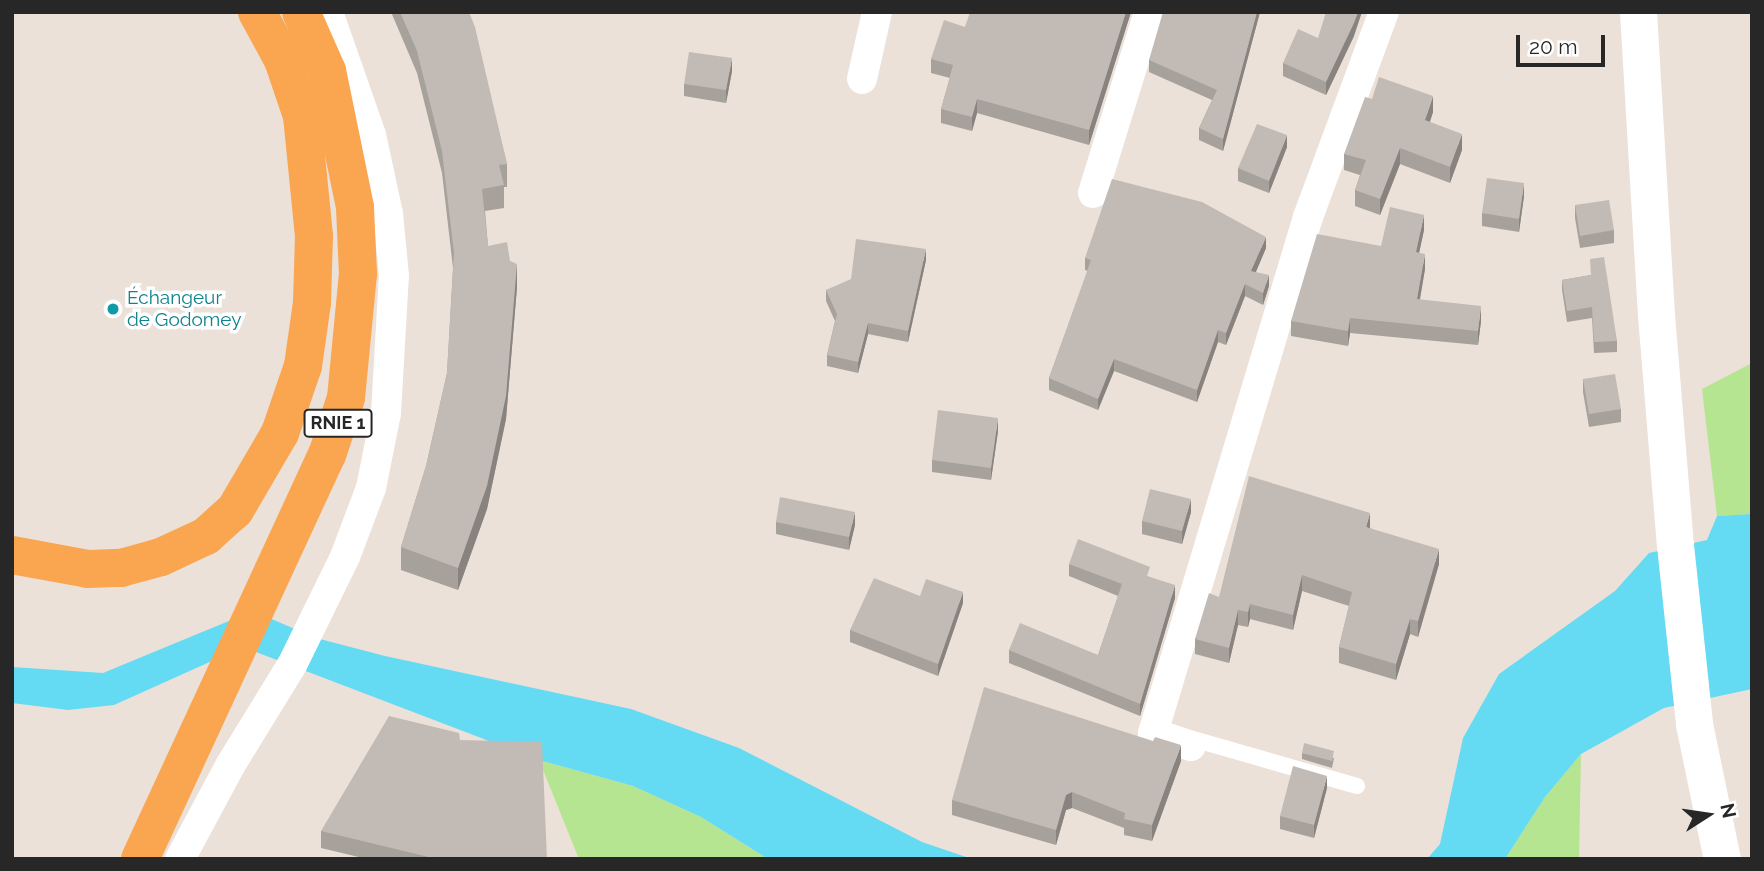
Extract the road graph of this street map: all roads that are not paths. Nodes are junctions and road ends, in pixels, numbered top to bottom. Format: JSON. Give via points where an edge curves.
{"nodes":[{"id":1,"x":257,"y":12,"type":"edge"},
{"id":2,"x":301,"y":12,"type":"edge"},
{"id":3,"x":328,"y":12,"type":"edge"},
{"id":4,"x":877,"y":12,"type":"edge"},
{"id":5,"x":1149,"y":12,"type":"edge"},
{"id":6,"x":1384,"y":12,"type":"edge"},
{"id":7,"x":1638,"y":12,"type":"edge"},
{"id":8,"x":862,"y":79,"type":"dead end"},
{"id":9,"x":1093,"y":193,"type":"dead end"},
{"id":10,"x":12,"y":555,"type":"edge"},
{"id":11,"x":1157,"y":729,"type":"junction"},
{"id":12,"x":1191,"y":746,"type":"dead end"},
{"id":13,"x":1357,"y":786,"type":"dead end"},
{"id":14,"x":140,"y":859,"type":"edge"},
{"id":15,"x":180,"y":859,"type":"edge"},
{"id":16,"x":1722,"y":859,"type":"edge"}],
"edges":[{"from":1,"to":10,"type":"highway","via":[[283,60],[302,116],[314,236],[312,303],[303,366],[280,433],[235,510],[206,536],[161,557],[121,568],[51,565]]},
{"from":2,"to":14,"type":"highway","number":"RNIE 1","via":[[327,71],[355,207],[358,274],[346,398],[327,455]]},
{"from":3,"to":15,"type":"street","via":[[372,135],[388,214],[394,275],[393,348],[371,488],[345,557],[292,665]]},
{"from":4,"to":8,"type":"street"},
{"from":5,"to":9,"type":"street"},
{"from":6,"to":11,"type":"street","via":[[1308,217]]},
{"from":7,"to":16,"type":"street","via":[[1675,545],[1694,724]]},
{"from":11,"to":12,"type":"street","via":[[1153,733]]},
{"from":11,"to":13,"type":"lane"}]}
